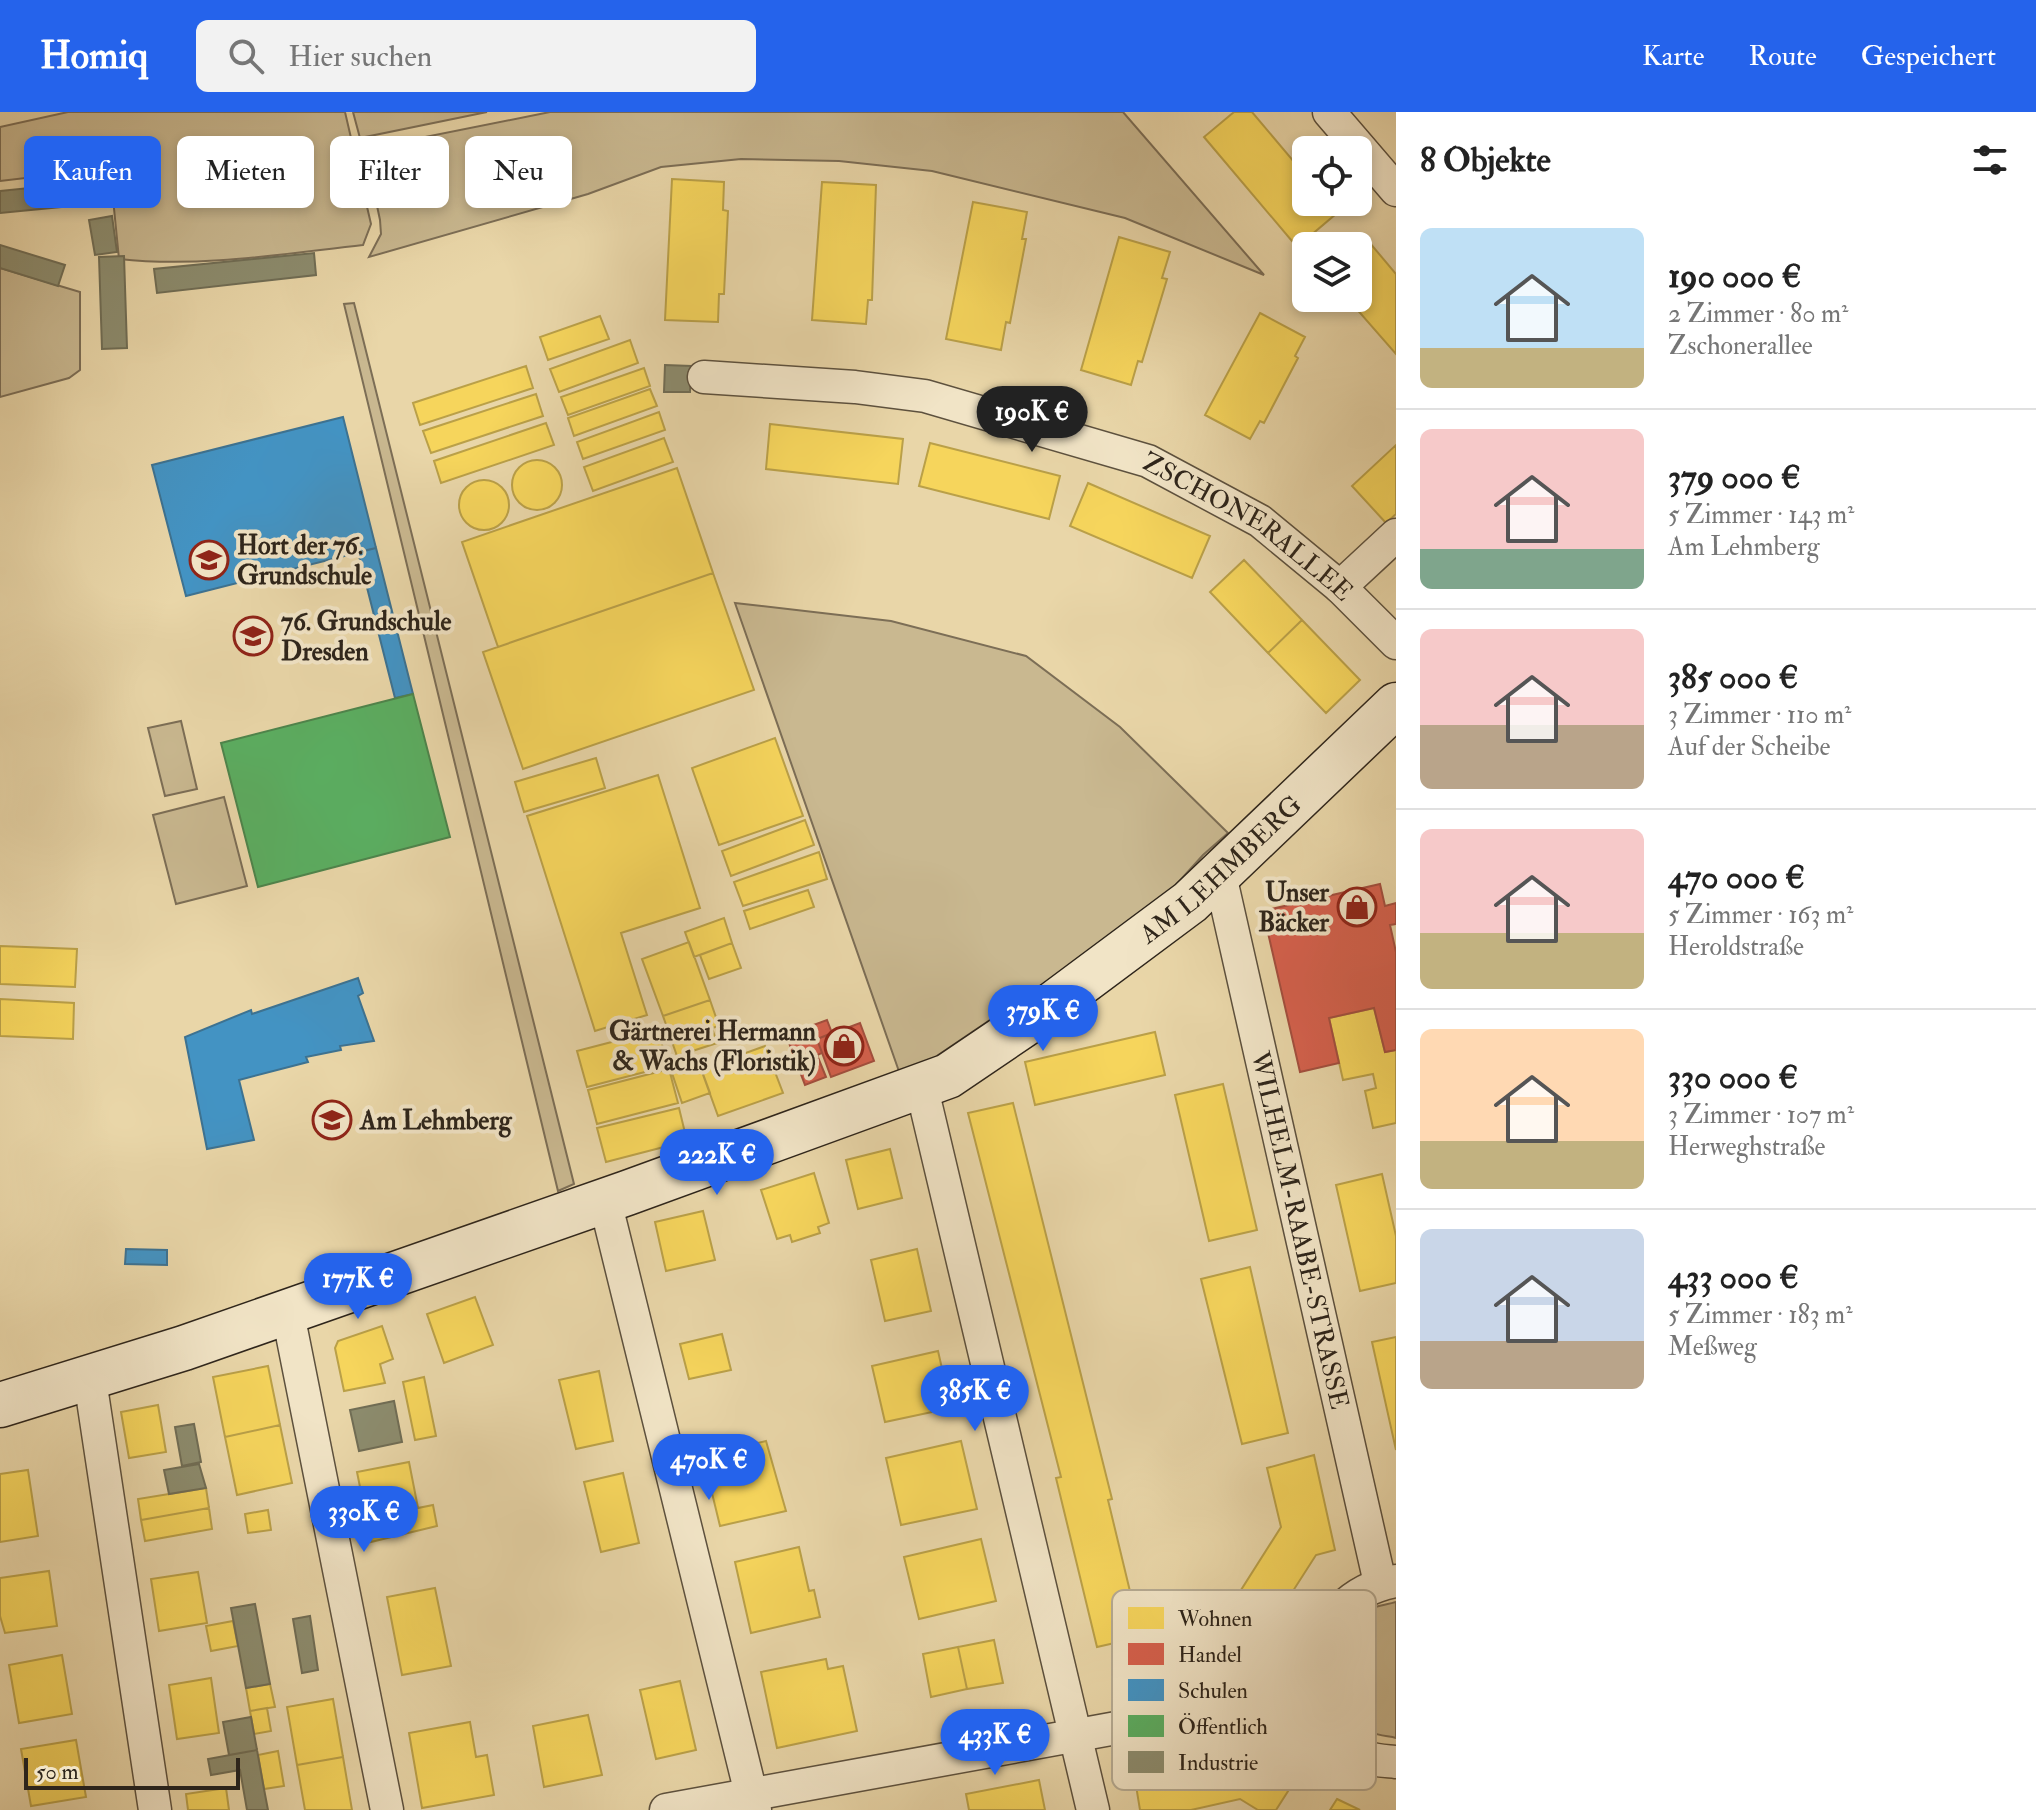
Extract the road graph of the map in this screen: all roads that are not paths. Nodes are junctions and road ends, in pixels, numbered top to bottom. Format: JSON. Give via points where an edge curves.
{"nodes":[{"id":1,"x":1329,"y":112,"type":"edge"},
{"id":2,"x":1396,"y":190,"type":"edge"},
{"id":3,"x":704,"y":377,"type":"dead end"},
{"id":4,"x":1396,"y":535,"type":"edge"},
{"id":5,"x":1340,"y":587,"type":"junction"},
{"id":6,"x":1396,"y":643,"type":"edge"},
{"id":7,"x":1396,"y":705,"type":"edge"},
{"id":8,"x":1220,"y":875,"type":"junction"},
{"id":9,"x":922,"y":1089,"type":"junction"},
{"id":10,"x":605,"y":1201,"type":"junction"},
{"id":11,"x":287,"y":1309,"type":"junction"},
{"id":12,"x":90,"y":1380,"type":"junction"},
{"id":13,"x":0,"y":1405,"type":"edge"},
{"id":14,"x":1388,"y":1582,"type":"edge"},
{"id":15,"x":1367,"y":1590,"type":"edge"},
{"id":16,"x":1112,"y":1727,"type":"edge"},
{"id":17,"x":1075,"y":1734,"type":"junction"},
{"id":18,"x":1376,"y":1759,"type":"edge"},
{"id":19,"x":1396,"y":1762,"type":"edge"},
{"id":20,"x":753,"y":1802,"type":"edge"},
{"id":21,"x":155,"y":1810,"type":"edge"},
{"id":22,"x":387,"y":1810,"type":"edge"},
{"id":23,"x":666,"y":1810,"type":"edge"},
{"id":24,"x":1093,"y":1810,"type":"edge"}],
"edges":[{"from":1,"to":2,"type":"street"},
{"from":3,"to":5,"type":"street","name":"ZSCHONERALLEE","via":[[925,396],[1148,461],[1260,521]]},
{"from":4,"to":5,"type":"street"},
{"from":5,"to":6,"type":"street","name":"ZSCHONERALLEE"},
{"from":7,"to":8,"type":"street","name":"AM LEHMBERG"},
{"from":8,"to":9,"type":"street","name":"AM LEHMBERG","via":[[1041,1013]]},
{"from":8,"to":14,"type":"street","name":"WILHELM-RAABE-STRASSE"},
{"from":9,"to":10,"type":"street","name":"AM LEHMBERG"},
{"from":9,"to":17,"type":"street"},
{"from":10,"to":11,"type":"street","name":"AM LEHMBERG"},
{"from":10,"to":20,"type":"street"},
{"from":11,"to":12,"type":"street","name":"AM LEHMBERG"},
{"from":11,"to":22,"type":"street"},
{"from":12,"to":13,"type":"street","name":"AM LEHMBERG"},
{"from":12,"to":21,"type":"street"},
{"from":14,"to":15,"type":"street","name":"WILHELM-RAABE-STRASSE"},
{"from":16,"to":17,"type":"street"},
{"from":17,"to":20,"type":"street"},
{"from":17,"to":24,"type":"street"},
{"from":18,"to":19,"type":"street","name":"WILHELM-RAABE-STRASSE"},
{"from":20,"to":23,"type":"street"}]}
